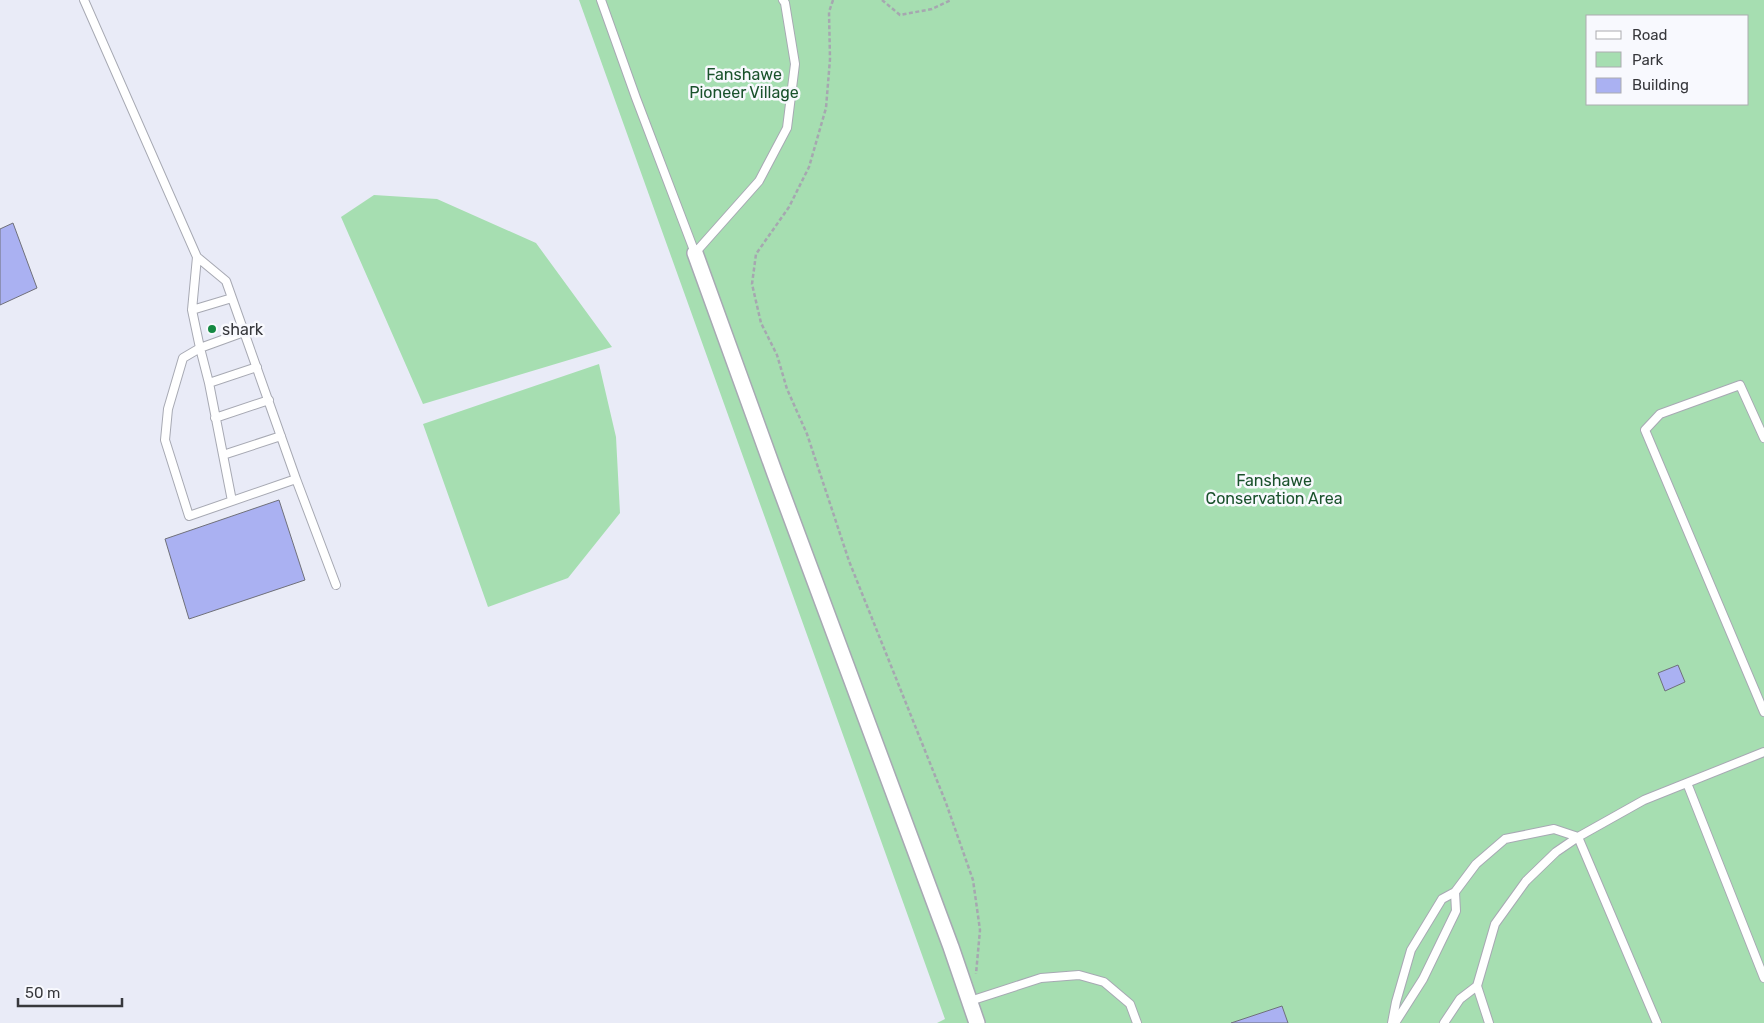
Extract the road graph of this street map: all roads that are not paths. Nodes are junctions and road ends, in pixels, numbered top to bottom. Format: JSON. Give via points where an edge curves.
{"nodes":[{"id":1,"x":84,"y":0,"type":"edge"},
{"id":2,"x":601,"y":0,"type":"edge"},
{"id":3,"x":786,"y":1,"type":"edge"},
{"id":4,"x":695,"y":253,"type":"junction"},
{"id":5,"x":198,"y":256,"type":"junction"},
{"id":6,"x":232,"y":298,"type":"junction"},
{"id":7,"x":192,"y":310,"type":"junction"},
{"id":8,"x":244,"y":332,"type":"junction"},
{"id":9,"x":200,"y":348,"type":"junction"},
{"id":10,"x":257,"y":367,"type":"junction"},
{"id":11,"x":209,"y":383,"type":"junction"},
{"id":12,"x":269,"y":400,"type":"junction"},
{"id":13,"x":215,"y":418,"type":"junction"},
{"id":14,"x":281,"y":436,"type":"junction"},
{"id":15,"x":1764,"y":438,"type":"edge"},
{"id":16,"x":223,"y":455,"type":"junction"},
{"id":17,"x":296,"y":479,"type":"junction"},
{"id":18,"x":232,"y":501,"type":"junction"},
{"id":19,"x":336,"y":585,"type":"dead end"},
{"id":20,"x":1764,"y":712,"type":"edge"},
{"id":21,"x":1764,"y":752,"type":"edge"},
{"id":22,"x":1688,"y":783,"type":"junction"},
{"id":23,"x":1578,"y":837,"type":"junction"},
{"id":24,"x":1455,"y":892,"type":"junction"},
{"id":25,"x":1764,"y":978,"type":"edge"},
{"id":26,"x":1477,"y":986,"type":"junction"},
{"id":27,"x":970,"y":1001,"type":"junction"},
{"id":28,"x":977,"y":1023,"type":"edge"},
{"id":29,"x":1137,"y":1023,"type":"edge"},
{"id":30,"x":1393,"y":1023,"type":"edge"},
{"id":31,"x":1444,"y":1023,"type":"edge"},
{"id":32,"x":1489,"y":1023,"type":"edge"},
{"id":33,"x":1657,"y":1023,"type":"edge"}],
"edges":[{"from":1,"to":5,"type":"lane"},
{"from":2,"to":4,"type":"lane"},
{"from":3,"to":4,"type":"lane","via":[[794,64],[787,128],[759,181]]},
{"from":4,"to":27,"type":"street"},
{"from":5,"to":6,"type":"lane","via":[[226,281]]},
{"from":5,"to":7,"type":"lane"},
{"from":6,"to":7,"type":"lane"},
{"from":6,"to":8,"type":"lane"},
{"from":7,"to":9,"type":"lane"},
{"from":8,"to":9,"type":"lane"},
{"from":8,"to":10,"type":"lane"},
{"from":9,"to":11,"type":"lane"},
{"from":9,"to":18,"type":"lane","via":[[183,358],[168,409],[165,440],[189,516]]},
{"from":10,"to":11,"type":"lane"},
{"from":10,"to":12,"type":"lane"},
{"from":11,"to":13,"type":"lane"},
{"from":12,"to":13,"type":"lane"},
{"from":12,"to":14,"type":"lane"},
{"from":13,"to":16,"type":"lane"},
{"from":14,"to":16,"type":"lane"},
{"from":14,"to":17,"type":"lane"},
{"from":15,"to":20,"type":"lane","via":[[1740,385],[1660,414],[1645,430]]},
{"from":16,"to":18,"type":"lane"},
{"from":17,"to":18,"type":"lane"},
{"from":17,"to":19,"type":"lane"},
{"from":21,"to":22,"type":"lane"},
{"from":22,"to":23,"type":"lane","via":[[1644,800]]},
{"from":22,"to":25,"type":"lane"},
{"from":23,"to":24,"type":"lane","via":[[1554,829],[1505,839],[1476,864]]},
{"from":23,"to":26,"type":"lane","via":[[1556,852],[1526,881],[1495,924]]},
{"from":23,"to":33,"type":"lane"},
{"from":24,"to":30,"type":"lane","via":[[1456,910],[1423,979]]},
{"from":24,"to":30,"type":"lane","via":[[1442,899],[1411,950]]},
{"from":26,"to":31,"type":"lane","via":[[1460,999]]},
{"from":26,"to":32,"type":"lane"},
{"from":27,"to":28,"type":"street"},
{"from":27,"to":29,"type":"lane","via":[[1041,978],[1079,974],[1104,982],[1130,1004]]}]}
